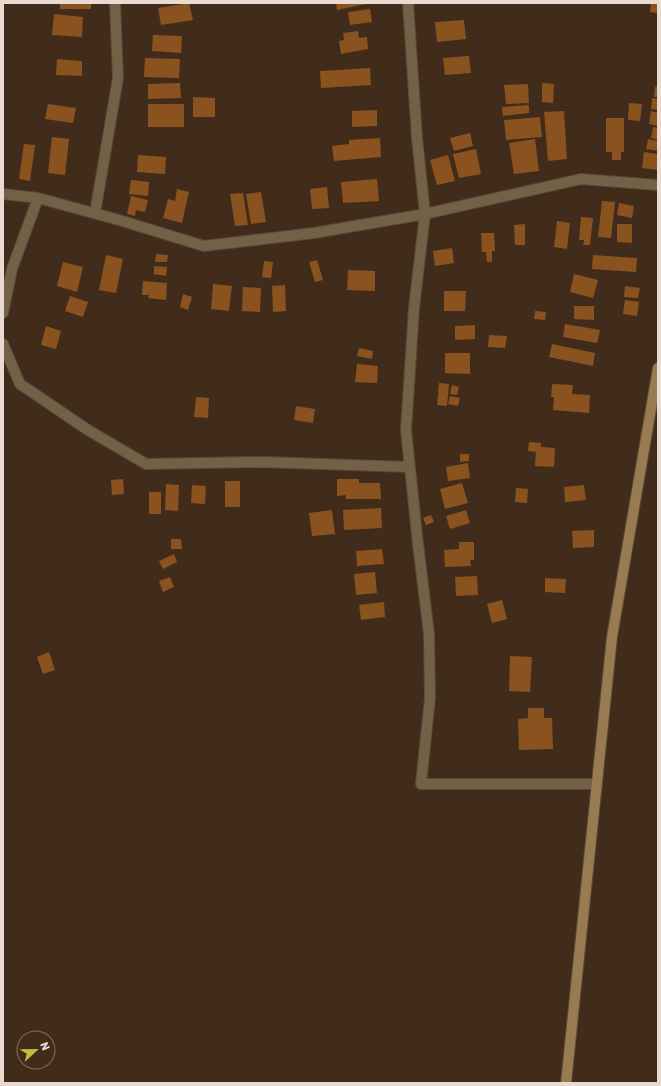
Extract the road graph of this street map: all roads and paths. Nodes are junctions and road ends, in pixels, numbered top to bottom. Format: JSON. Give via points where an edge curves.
{"nodes":[{"id":1,"x":115,"y":3,"type":"edge"},
{"id":2,"x":408,"y":3,"type":"edge"},
{"id":3,"x":658,"y":185,"type":"edge"},
{"id":4,"x":3,"y":194,"type":"edge"},
{"id":5,"x":38,"y":198,"type":"junction"},
{"id":6,"x":95,"y":213,"type":"junction"},
{"id":7,"x":425,"y":214,"type":"junction"},
{"id":8,"x":3,"y":313,"type":"edge"},
{"id":9,"x":3,"y":344,"type":"edge"},
{"id":10,"x":658,"y":368,"type":"edge"},
{"id":11,"x":410,"y":467,"type":"junction"},
{"id":12,"x":597,"y":784,"type":"junction"},
{"id":13,"x":566,"y":1083,"type":"edge"}],
"edges":[{"from":1,"to":6,"type":"street","via":[[118,78]]},
{"from":2,"to":7,"type":"street"},
{"from":3,"to":7,"type":"street","via":[[581,179]]},
{"from":4,"to":5,"type":"street"},
{"from":5,"to":6,"type":"street"},
{"from":5,"to":8,"type":"street","via":[[12,268]]},
{"from":6,"to":7,"type":"street","via":[[204,246],[314,233]]},
{"from":7,"to":11,"type":"street","via":[[414,308],[406,430]]},
{"from":9,"to":11,"type":"street","via":[[20,384],[88,430],[146,464],[263,462]]},
{"from":10,"to":12,"type":"street","via":[[612,637]]},
{"from":11,"to":12,"type":"street","via":[[429,634],[430,698],[421,784]]},
{"from":12,"to":13,"type":"street"}]}
